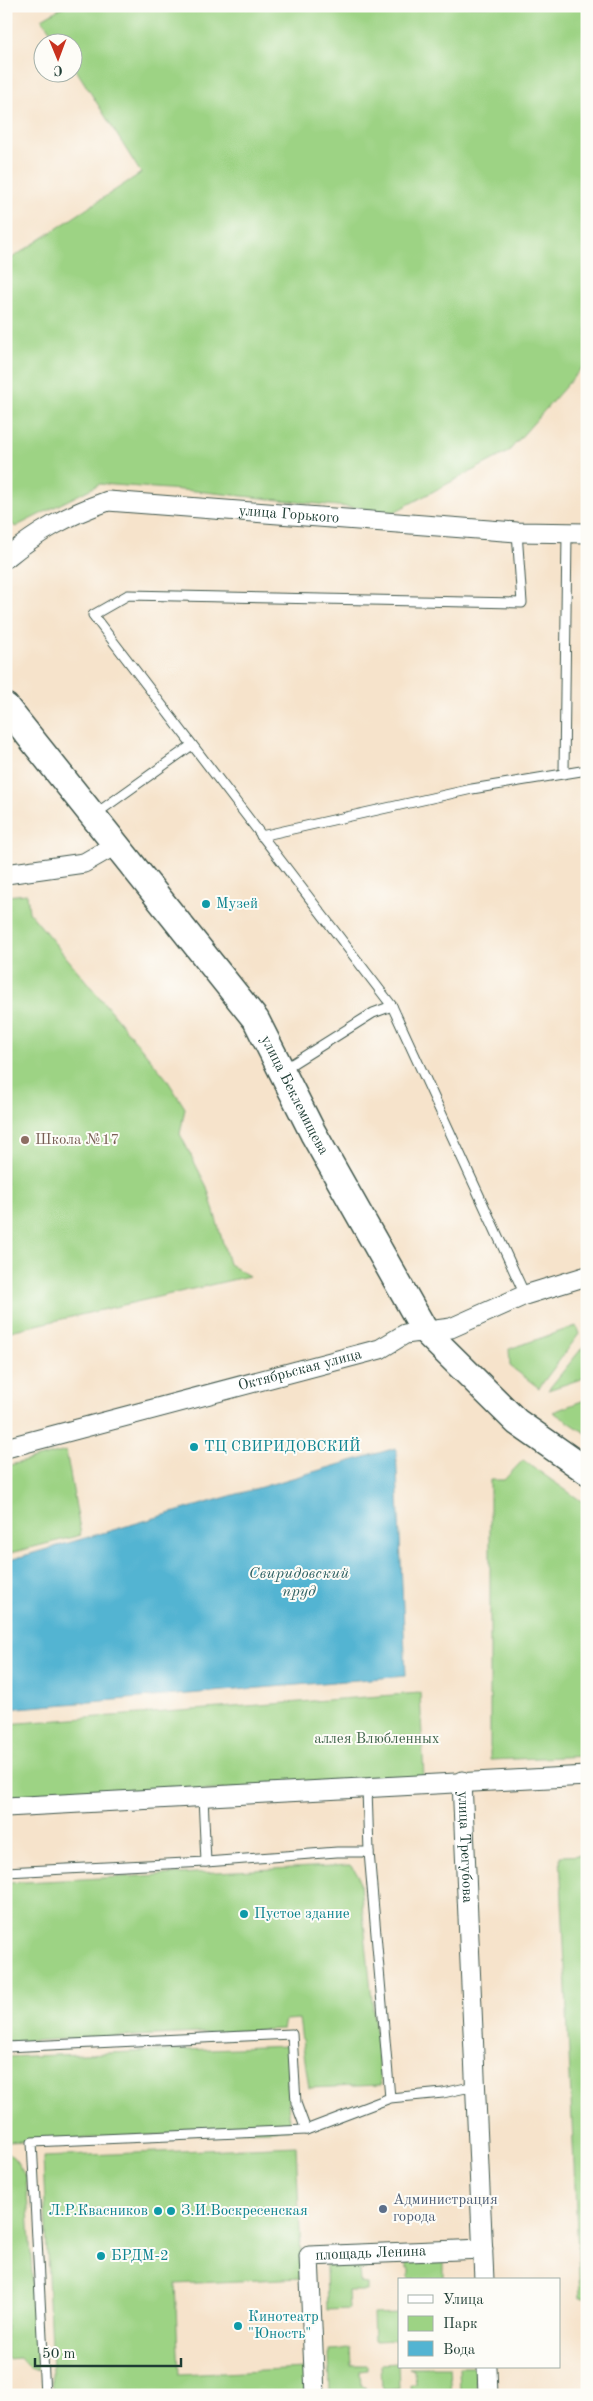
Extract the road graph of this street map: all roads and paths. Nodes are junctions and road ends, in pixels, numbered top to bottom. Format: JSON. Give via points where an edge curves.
{"nodes":[{"id":1,"x":517,"y":532,"type":"junction"},
{"id":2,"x":587,"y":533,"type":"edge"},
{"id":3,"x":567,"y":534,"type":"junction"},
{"id":4,"x":6,"y":558,"type":"edge"},
{"id":5,"x":6,"y":706,"type":"edge"},
{"id":6,"x":192,"y":745,"type":"junction"},
{"id":7,"x":587,"y":770,"type":"edge"},
{"id":8,"x":564,"y":772,"type":"junction"},
{"id":9,"x":94,"y":815,"type":"junction"},
{"id":10,"x":261,"y":836,"type":"junction"},
{"id":11,"x":117,"y":844,"type":"junction"},
{"id":12,"x":6,"y":874,"type":"edge"},
{"id":13,"x":392,"y":1006,"type":"junction"},
{"id":14,"x":282,"y":1070,"type":"junction"},
{"id":15,"x":587,"y":1276,"type":"edge"},
{"id":16,"x":525,"y":1295,"type":"junction"},
{"id":17,"x":425,"y":1331,"type":"junction"},
{"id":18,"x":6,"y":1448,"type":"edge"},
{"id":19,"x":587,"y":1471,"type":"edge"},
{"id":20,"x":587,"y":1776,"type":"edge"},
{"id":21,"x":462,"y":1781,"type":"junction"},
{"id":22,"x":367,"y":1788,"type":"junction"},
{"id":23,"x":203,"y":1797,"type":"junction"},
{"id":24,"x":6,"y":1807,"type":"edge"},
{"id":25,"x":370,"y":1852,"type":"junction"},
{"id":26,"x":206,"y":1862,"type":"junction"},
{"id":27,"x":6,"y":1872,"type":"edge"},
{"id":28,"x":6,"y":2047,"type":"edge"},
{"id":29,"x":475,"y":2086,"type":"junction"},
{"id":30,"x":390,"y":2098,"type":"junction"},
{"id":31,"x":306,"y":2130,"type":"junction"},
{"id":32,"x":483,"y":2249,"type":"junction"},
{"id":33,"x":484,"y":2278,"type":"edge"},
{"id":34,"x":488,"y":2368,"type":"edge"},
{"id":35,"x":45,"y":2395,"type":"edge"},
{"id":36,"x":315,"y":2395,"type":"edge"},
{"id":37,"x":488,"y":2395,"type":"edge"}],
"edges":[{"from":1,"to":3,"type":"street","name":"улица Горького"},
{"from":1,"to":4,"type":"street","name":"улица Горького","via":[[108,501],[75,512],[34,536]]},
{"from":1,"to":6,"type":"lane","via":[[522,603],[128,595],[93,615]]},
{"from":2,"to":3,"type":"street","name":"улица Горького"},
{"from":3,"to":8,"type":"lane"},
{"from":5,"to":9,"type":"main road","name":"улица Беклемищева"},
{"from":6,"to":9,"type":"lane"},
{"from":6,"to":10,"type":"lane"},
{"from":7,"to":8,"type":"lane"},
{"from":8,"to":10,"type":"lane"},
{"from":9,"to":11,"type":"main road","name":"улица Беклемищева"},
{"from":10,"to":13,"type":"lane"},
{"from":11,"to":12,"type":"street","via":[[84,863]]},
{"from":11,"to":14,"type":"main road","name":"улица Беклемищева","via":[[256,1020]]},
{"from":13,"to":14,"type":"lane","via":[[373,1013]]},
{"from":13,"to":16,"type":"lane"},
{"from":14,"to":17,"type":"main road","name":"улица Беклемищева","via":[[313,1133]]},
{"from":15,"to":16,"type":"street","name":"Октябрьская улица"},
{"from":16,"to":17,"type":"street","name":"Октябрьская улица","via":[[451,1328]]},
{"from":17,"to":18,"type":"street","name":"Октябрьская улица","via":[[405,1334],[380,1349]]},
{"from":17,"to":19,"type":"main road","name":"улица Беклемищева","via":[[517,1422]]},
{"from":20,"to":21,"type":"street"},
{"from":21,"to":22,"type":"street","name":"улица Трегубова"},
{"from":21,"to":29,"type":"street","name":"улица Трегубова"},
{"from":22,"to":23,"type":"street","name":"улица Трегубова"},
{"from":22,"to":25,"type":"lane"},
{"from":23,"to":24,"type":"street","name":"улица Трегубова"},
{"from":23,"to":26,"type":"lane"},
{"from":25,"to":26,"type":"lane"},
{"from":25,"to":30,"type":"lane"},
{"from":26,"to":27,"type":"lane"},
{"from":28,"to":31,"type":"lane","via":[[292,2034],[296,2103]]},
{"from":29,"to":30,"type":"lane","via":[[444,2093]]},
{"from":29,"to":32,"type":"street","name":"улица Трегубова"},
{"from":30,"to":31,"type":"lane"},
{"from":31,"to":35,"type":"lane","via":[[32,2142]]},
{"from":32,"to":33,"type":"street","name":"улица Трегубова"},
{"from":32,"to":36,"type":"street","name":"площадь Ленина","via":[[309,2256]]},
{"from":34,"to":37,"type":"street"}]}
